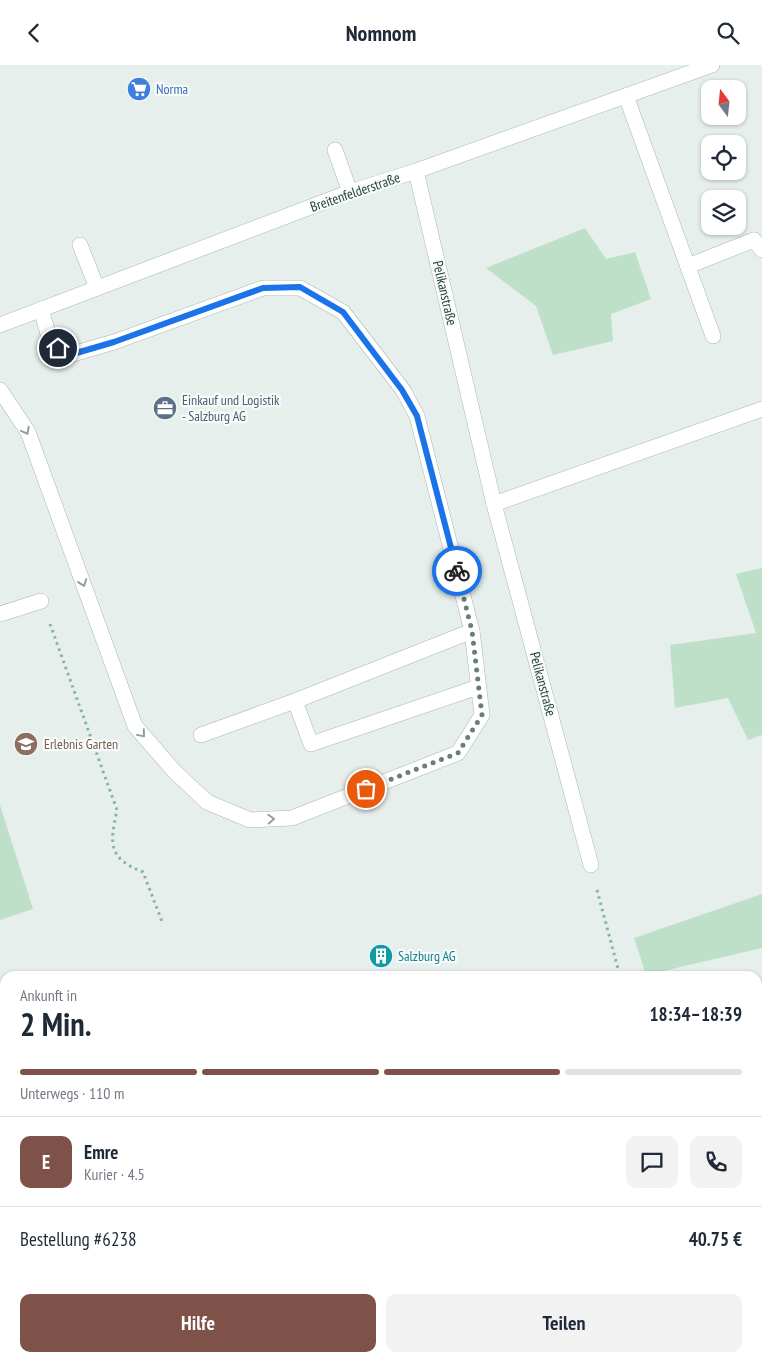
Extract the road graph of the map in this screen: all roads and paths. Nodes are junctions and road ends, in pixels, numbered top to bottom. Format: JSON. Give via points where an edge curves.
{"nodes":[{"id":1,"x":712,"y":65,"type":"edge"},
{"id":2,"x":626,"y":96,"type":"junction"},
{"id":3,"x":336,"y":151,"type":"dead end"},
{"id":4,"x":416,"y":171,"type":"junction"},
{"id":5,"x":350,"y":192,"type":"junction"},
{"id":6,"x":80,"y":245,"type":"dead end"},
{"id":7,"x":762,"y":250,"type":"edge"},
{"id":8,"x":688,"y":267,"type":"junction"},
{"id":9,"x":97,"y":288,"type":"junction"},
{"id":10,"x":41,"y":309,"type":"junction"},
{"id":11,"x":0,"y":325,"type":"edge"},
{"id":12,"x":713,"y":336,"type":"dead end"},
{"id":13,"x":0,"y":390,"type":"edge"},
{"id":14,"x":762,"y":409,"type":"edge"},
{"id":15,"x":494,"y":504,"type":"junction"},
{"id":16,"x":41,"y":601,"type":"joint"},
{"id":17,"x":0,"y":614,"type":"edge"},
{"id":18,"x":472,"y":631,"type":"junction"},
{"id":19,"x":478,"y":687,"type":"junction"},
{"id":20,"x":295,"y":701,"type":"junction"},
{"id":21,"x":201,"y":735,"type":"dead end"},
{"id":22,"x":590,"y":865,"type":"joint"},
{"id":23,"x":164,"y":924,"type":"dead end"},
{"id":24,"x":619,"y":971,"type":"edge"}],
"edges":[{"from":1,"to":2,"type":"street","name":"Breitenfelderstraße"},
{"from":2,"to":4,"type":"street","name":"Breitenfelderstraße"},
{"from":2,"to":8,"type":"street"},
{"from":3,"to":5,"type":"street"},
{"from":4,"to":5,"type":"street","name":"Breitenfelderstraße"},
{"from":4,"to":15,"type":"street","name":"Pelikanstraße"},
{"from":5,"to":9,"type":"street","name":"Breitenfelderstraße"},
{"from":6,"to":9,"type":"street"},
{"from":7,"to":8,"type":"street","via":[[754,240]]},
{"from":8,"to":12,"type":"street"},
{"from":9,"to":10,"type":"street","name":"Breitenfelderstraße"},
{"from":10,"to":11,"type":"street","name":"Breitenfelderstraße"},
{"from":10,"to":18,"type":"street","via":[[50,341],[66,356],[263,288],[300,287],[343,312],[402,390],[417,416]]},
{"from":13,"to":19,"type":"street","one_way":true,"via":[[28,433],[135,726],[174,771],[207,802],[250,821],[292,818],[458,753],[482,715]]},
{"from":14,"to":15,"type":"street"},
{"from":15,"to":22,"type":"street","name":"Pelikanstraße"},
{"from":16,"to":17,"type":"street"},
{"from":16,"to":23,"type":"path","via":[[117,810],[111,839],[117,857],[129,867],[143,872]]},
{"from":18,"to":19,"type":"street"},
{"from":18,"to":20,"type":"street"},
{"from":19,"to":20,"type":"street","via":[[311,744]]},
{"from":20,"to":21,"type":"street"},
{"from":22,"to":24,"type":"path"}]}
